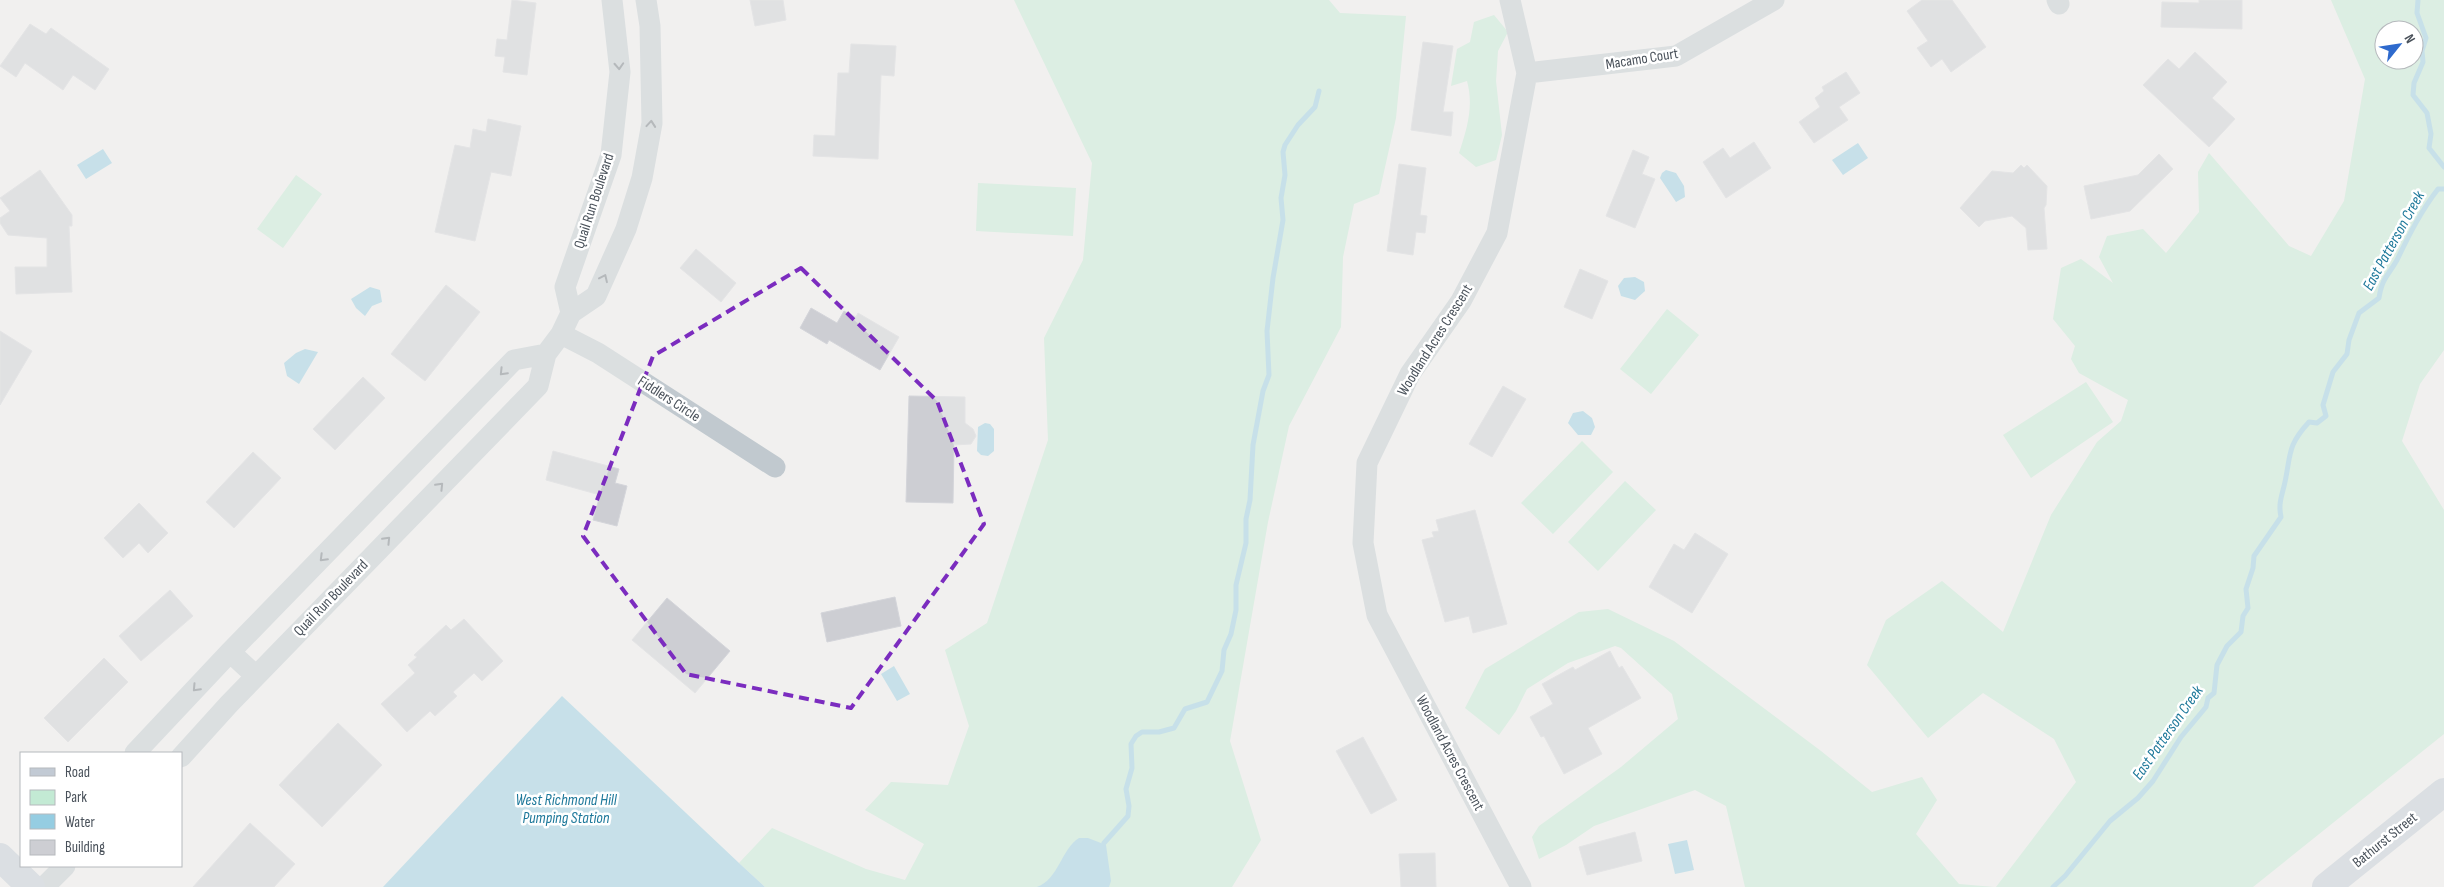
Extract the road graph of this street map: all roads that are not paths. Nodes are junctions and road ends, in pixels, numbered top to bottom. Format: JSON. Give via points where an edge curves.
{"nodes":[{"id":1,"x":612,"y":0,"type":"edge"},
{"id":2,"x":646,"y":0,"type":"edge"},
{"id":3,"x":1510,"y":0,"type":"edge"},
{"id":4,"x":1774,"y":0,"type":"edge"},
{"id":5,"x":650,"y":26,"type":"junction"},
{"id":6,"x":616,"y":27,"type":"junction"},
{"id":7,"x":1527,"y":72,"type":"junction"},
{"id":8,"x":571,"y":313,"type":"junction"},
{"id":9,"x":561,"y":334,"type":"junction"},
{"id":10,"x":546,"y":354,"type":"junction"},
{"id":11,"x":775,"y":467,"type":"dead end"},
{"id":12,"x":382,"y":499,"type":"junction"},
{"id":13,"x":406,"y":520,"type":"junction"},
{"id":14,"x":230,"y":652,"type":"junction"},
{"id":15,"x":256,"y":676,"type":"junction"},
{"id":16,"x":136,"y":752,"type":"edge"},
{"id":17,"x":182,"y":756,"type":"edge"},
{"id":18,"x":2444,"y":792,"type":"edge"},
{"id":19,"x":0,"y":857,"type":"edge"},
{"id":20,"x":64,"y":867,"type":"edge"},
{"id":21,"x":31,"y":887,"type":"edge"},
{"id":22,"x":44,"y":887,"type":"edge"},
{"id":23,"x":1521,"y":887,"type":"edge"},
{"id":24,"x":2326,"y":887,"type":"edge"}],
"edges":[{"from":1,"to":6,"type":"street","name":"Quail Run Boulevard"},
{"from":2,"to":5,"type":"street"},
{"from":3,"to":7,"type":"street","name":"Woodland Acres Crescent"},
{"from":4,"to":7,"type":"street","name":"Macamo Court","via":[[1676,56]]},
{"from":5,"to":6,"type":"street"},
{"from":8,"to":5,"type":"street","one_way":true,"via":[[596,296],[626,229],[642,178],[652,124]]},
{"from":6,"to":8,"type":"street","name":"Quail Run Boulevard","one_way":true,"via":[[620,72],[611,155],[565,287]]},
{"from":7,"to":23,"type":"street","name":"Woodland Acres Crescent","via":[[1497,233],[1460,301],[1410,374],[1367,463],[1363,543],[1377,615]]},
{"from":8,"to":9,"type":"street","name":"Quail Run Boulevard"},
{"from":9,"to":10,"type":"street","name":"Quail Run Boulevard"},
{"from":9,"to":11,"type":"street","name":"Fiddlers Circle","via":[[598,353]]},
{"from":10,"to":12,"type":"street","one_way":true,"via":[[514,360]]},
{"from":13,"to":10,"type":"street","name":"Quail Run Boulevard","one_way":true,"via":[[538,386]]},
{"from":12,"to":13,"type":"street"},
{"from":12,"to":14,"type":"street","one_way":true},
{"from":15,"to":13,"type":"street","name":"Quail Run Boulevard","one_way":true},
{"from":14,"to":15,"type":"street"},
{"from":14,"to":16,"type":"street","one_way":true},
{"from":15,"to":17,"type":"street","name":"Quail Run Boulevard"},
{"from":18,"to":24,"type":"main road","name":"Bathurst Street"},
{"from":19,"to":21,"type":"main road"},
{"from":20,"to":22,"type":"street"}]}
